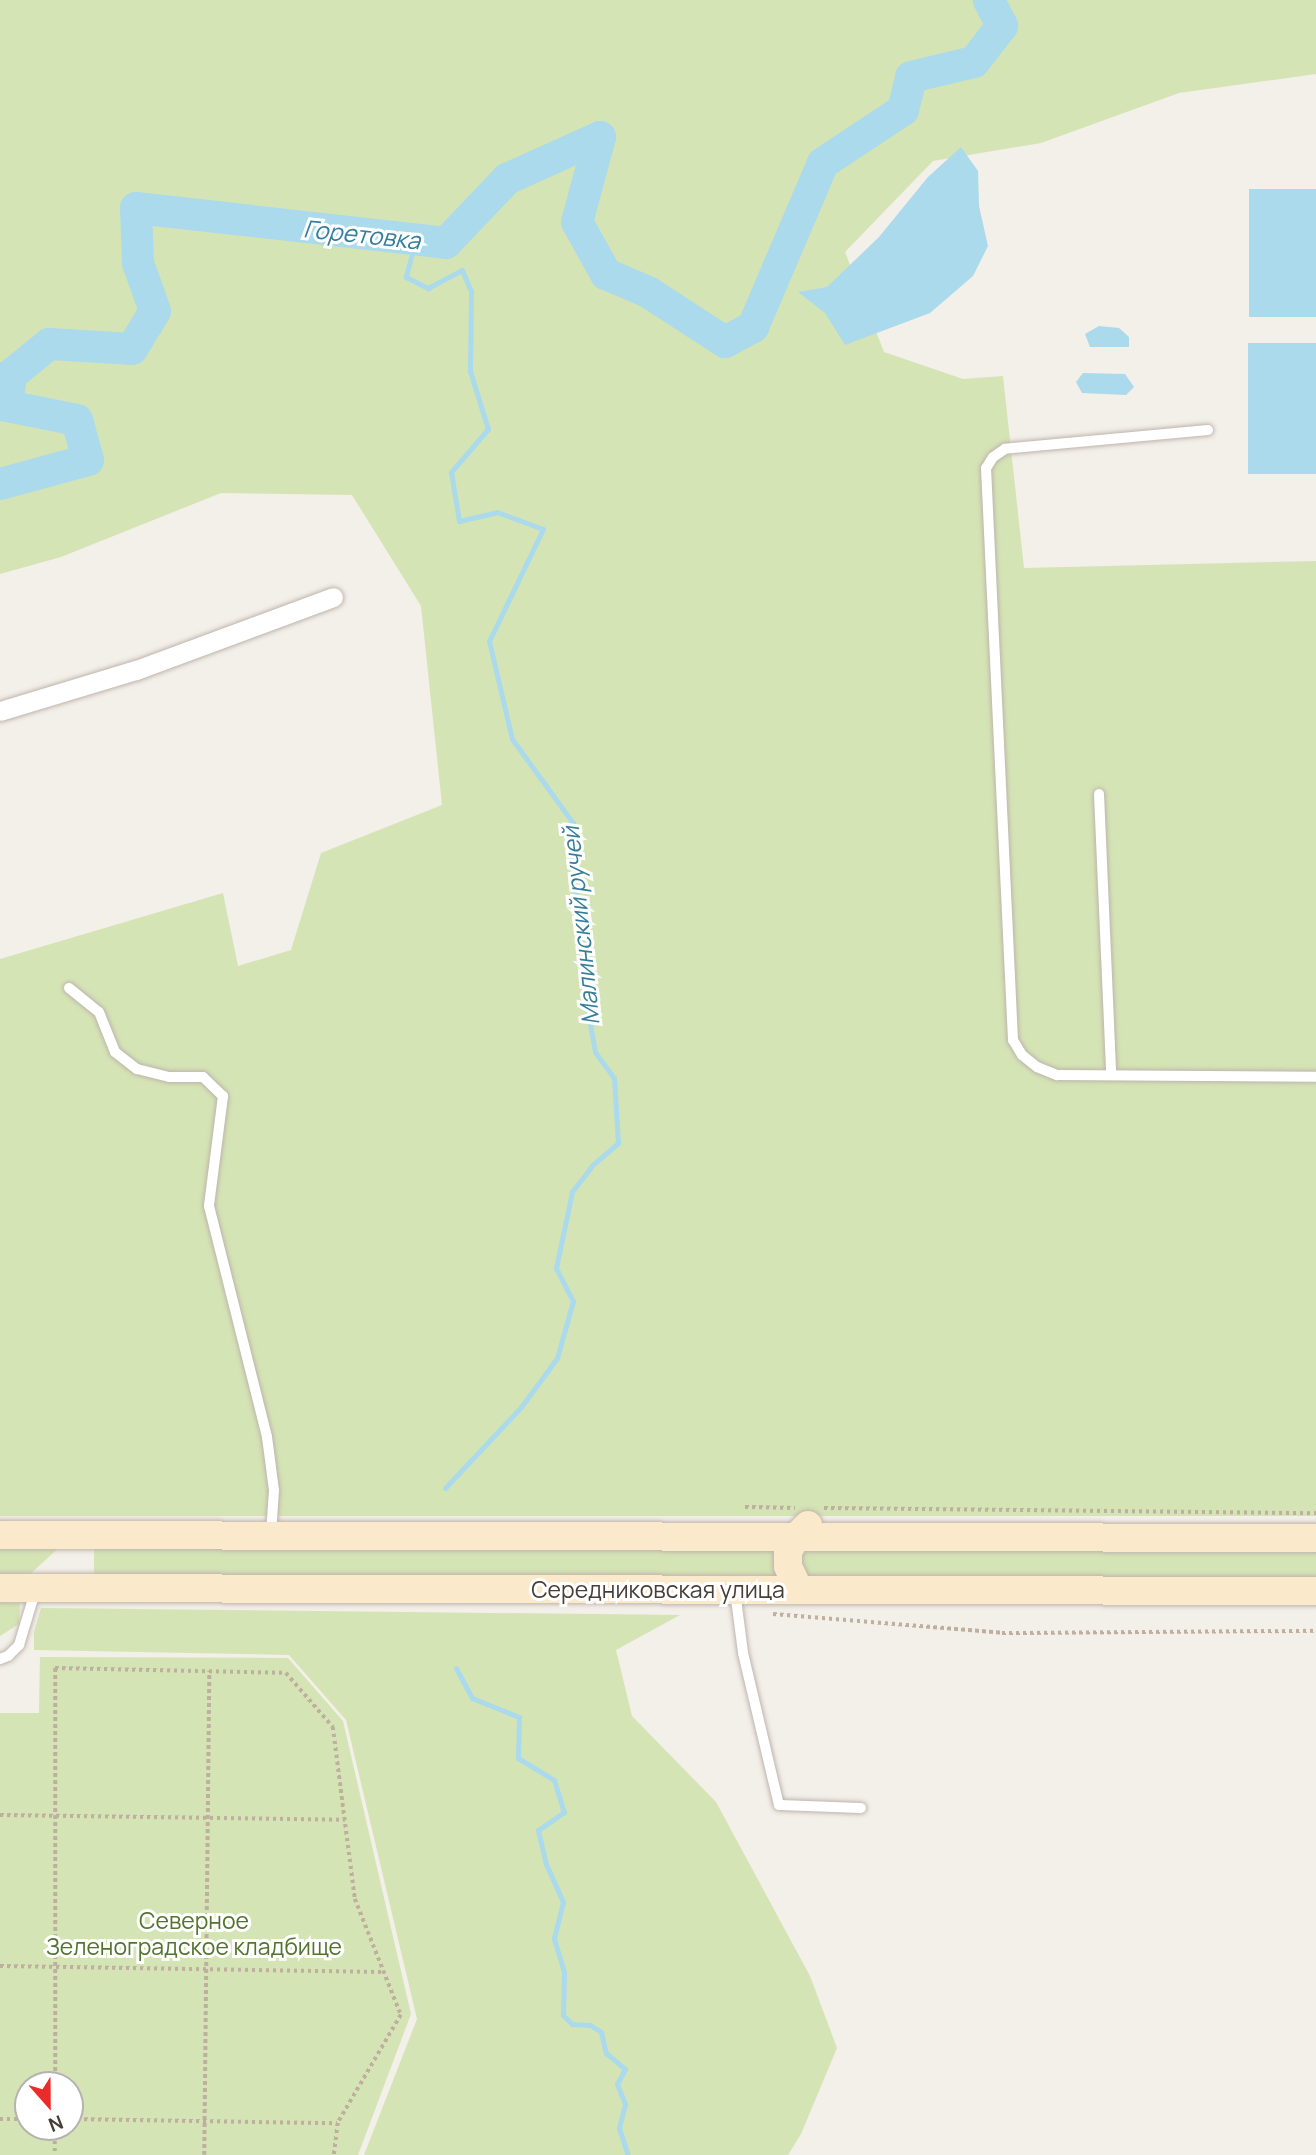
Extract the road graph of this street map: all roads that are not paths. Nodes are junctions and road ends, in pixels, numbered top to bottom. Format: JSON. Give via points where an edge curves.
{"nodes":[{"id":1,"x":1208,"y":430,"type":"dead end"},
{"id":2,"x":333,"y":597,"type":"dead end"},
{"id":3,"x":0,"y":711,"type":"edge"},
{"id":4,"x":1099,"y":794,"type":"dead end"},
{"id":5,"x":69,"y":988,"type":"dead end"},
{"id":6,"x":1111,"y":1074,"type":"junction"},
{"id":7,"x":1316,"y":1077,"type":"edge"},
{"id":8,"x":0,"y":1535,"type":"edge"},
{"id":9,"x":271,"y":1535,"type":"junction"},
{"id":10,"x":796,"y":1537,"type":"junction"},
{"id":11,"x":1316,"y":1538,"type":"edge"},
{"id":12,"x":36,"y":1587,"type":"junction"},
{"id":13,"x":0,"y":1588,"type":"edge"},
{"id":14,"x":735,"y":1590,"type":"junction"},
{"id":15,"x":799,"y":1590,"type":"junction"},
{"id":16,"x":1316,"y":1591,"type":"edge"},
{"id":17,"x":0,"y":1659,"type":"edge"},
{"id":18,"x":861,"y":1808,"type":"dead end"}],
"edges":[{"from":1,"to":6,"type":"lane","via":[[1005,449],[986,468],[1013,1040],[1037,1067],[1057,1075]]},
{"from":2,"to":3,"type":"street","via":[[136,670]]},
{"from":4,"to":6,"type":"lane"},
{"from":5,"to":9,"type":"lane","via":[[99,1012],[115,1052],[137,1069],[169,1077],[203,1077],[223,1096],[209,1206],[267,1437],[274,1490]]},
{"from":6,"to":7,"type":"lane"},
{"from":8,"to":9,"type":"street"},
{"from":9,"to":10,"type":"street"},
{"from":10,"to":11,"type":"street"},
{"from":10,"to":15,"type":"street","via":[[788,1552],[788,1566]]},
{"from":12,"to":13,"type":"street","name":"Середниковская улица"},
{"from":12,"to":14,"type":"street","name":"Середниковская улица"},
{"from":12,"to":17,"type":"lane","via":[[19,1645]]},
{"from":14,"to":15,"type":"street","name":"Середниковская улица"},
{"from":14,"to":18,"type":"lane","via":[[743,1653],[779,1805]]},
{"from":15,"to":16,"type":"street","name":"Середниковская улица"}]}
